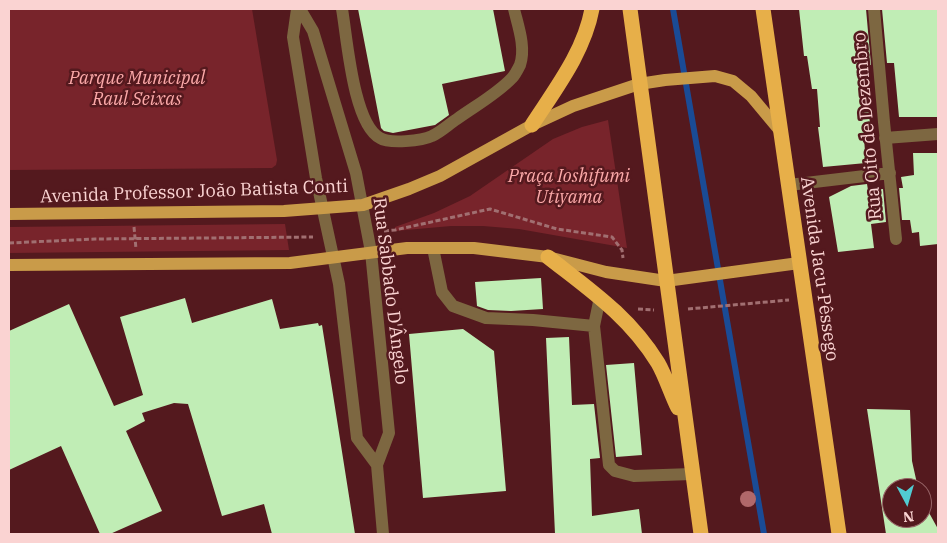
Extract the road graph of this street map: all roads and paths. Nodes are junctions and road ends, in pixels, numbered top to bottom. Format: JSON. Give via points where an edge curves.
{"nodes":[{"id":1,"x":298,"y":9,"type":"edge"},
{"id":2,"x":342,"y":9,"type":"edge"},
{"id":3,"x":514,"y":9,"type":"edge"},
{"id":4,"x":592,"y":9,"type":"edge"},
{"id":5,"x":630,"y":9,"type":"edge"},
{"id":6,"x":763,"y":9,"type":"edge"},
{"id":7,"x":874,"y":9,"type":"edge"},
{"id":8,"x":639,"y":84,"type":"junction"},
{"id":9,"x":532,"y":124,"type":"junction"},
{"id":10,"x":781,"y":132,"type":"junction"},
{"id":11,"x":938,"y":134,"type":"edge"},
{"id":12,"x":886,"y":138,"type":"junction"},
{"id":13,"x":890,"y":173,"type":"junction"},
{"id":14,"x":789,"y":185,"type":"junction"},
{"id":15,"x":363,"y":205,"type":"junction"},
{"id":16,"x":324,"y":208,"type":"junction"},
{"id":17,"x":133,"y":213,"type":"junction"},
{"id":18,"x":9,"y":214,"type":"edge"},
{"id":19,"x":395,"y":230,"type":"dead end"},
{"id":20,"x":309,"y":237,"type":"dead end"},
{"id":21,"x":135,"y":239,"type":"junction"},
{"id":22,"x":896,"y":239,"type":"dead end"},
{"id":23,"x":9,"y":243,"type":"edge"},
{"id":24,"x":433,"y":248,"type":"junction"},
{"id":25,"x":622,"y":250,"type":"dead end"},
{"id":26,"x":371,"y":252,"type":"junction"},
{"id":27,"x":333,"y":257,"type":"junction"},
{"id":28,"x":548,"y":257,"type":"junction"},
{"id":29,"x":799,"y":263,"type":"junction"},
{"id":30,"x":137,"y":264,"type":"junction"},
{"id":31,"x":9,"y":265,"type":"edge"},
{"id":32,"x":666,"y":281,"type":"junction"},
{"id":33,"x":600,"y":297,"type":"junction"},
{"id":34,"x":768,"y":302,"type":"dead end"},
{"id":35,"x":701,"y":309,"type":"dead end"},
{"id":36,"x":594,"y":326,"type":"junction"},
{"id":37,"x":685,"y":425,"type":"junction"},
{"id":38,"x":376,"y":465,"type":"junction"},
{"id":39,"x":692,"y":474,"type":"junction"},
{"id":40,"x":383,"y":534,"type":"edge"},
{"id":41,"x":701,"y":534,"type":"edge"},
{"id":42,"x":839,"y":534,"type":"edge"}],
"edges":[{"from":1,"to":15,"type":"street","name":"Rua Sabbado D'Ângelo","via":[[313,31]]},
{"from":1,"to":16,"type":"street","name":"Rua Sabbado D'Ângelo","via":[[293,38]]},
{"from":2,"to":3,"type":"street","via":[[354,85],[369,127],[380,138],[414,141],[432,137],[514,77],[523,50]]},
{"from":4,"to":9,"type":"highway","via":[[577,52]]},
{"from":5,"to":8,"type":"highway"},
{"from":6,"to":10,"type":"highway","name":"Avenida Jacu-Pêssego"},
{"from":7,"to":12,"type":"street","name":"Rua Oito de Dezembro"},
{"from":8,"to":9,"type":"main road","name":"Avenida Professor João Batista Conti","via":[[573,106]]},
{"from":8,"to":10,"type":"main road","name":"Avenida Professor João Batista Conti","via":[[715,76],[733,81],[755,100]]},
{"from":8,"to":32,"type":"highway"},
{"from":9,"to":15,"type":"main road","name":"Avenida Professor João Batista Conti","via":[[440,176]]},
{"from":10,"to":14,"type":"highway","name":"Avenida Jacu-Pêssego"},
{"from":11,"to":12,"type":"street"},
{"from":12,"to":13,"type":"street","name":"Rua Oito de Dezembro"},
{"from":13,"to":14,"type":"street"},
{"from":13,"to":22,"type":"street","name":"Rua Oito de Dezembro"},
{"from":14,"to":29,"type":"highway","name":"Avenida Jacu-Pêssego"},
{"from":15,"to":16,"type":"main road","name":"Avenida Professor João Batista Conti"},
{"from":15,"to":26,"type":"street","name":"Rua Sabbado D'Ângelo"},
{"from":16,"to":17,"type":"main road","name":"Avenida Professor João Batista Conti"},
{"from":16,"to":27,"type":"street","name":"Rua Sabbado D'Ângelo"},
{"from":17,"to":18,"type":"main road","name":"Avenida Professor João Batista Conti"},
{"from":17,"to":21,"type":"path"},
{"from":19,"to":25,"type":"path","via":[[490,208],[557,228],[612,237]]},
{"from":20,"to":21,"type":"path"},
{"from":21,"to":23,"type":"path"},
{"from":21,"to":30,"type":"path"},
{"from":24,"to":26,"type":"main road"},
{"from":24,"to":28,"type":"main road","via":[[474,248]]},
{"from":24,"to":36,"type":"street","via":[[442,292],[453,306],[486,318]]},
{"from":26,"to":27,"type":"main road"},
{"from":26,"to":38,"type":"street","name":"Rua Sabbado D'Ângelo","via":[[389,433]]},
{"from":27,"to":30,"type":"main road","via":[[290,263]]},
{"from":27,"to":38,"type":"street","name":"Rua Sabbado D'Ângelo","via":[[357,438]]},
{"from":28,"to":32,"type":"main road","via":[[606,272]]},
{"from":28,"to":33,"type":"highway"},
{"from":29,"to":32,"type":"main road"},
{"from":29,"to":42,"type":"highway","name":"Avenida Jacu-Pêssego"},
{"from":30,"to":31,"type":"main road"},
{"from":32,"to":37,"type":"highway"},
{"from":33,"to":36,"type":"street"},
{"from":33,"to":37,"type":"highway","via":[[628,323],[658,364]]},
{"from":34,"to":35,"type":"path"},
{"from":36,"to":39,"type":"street","via":[[609,465],[614,471],[634,476]]},
{"from":37,"to":39,"type":"highway"},
{"from":38,"to":40,"type":"street","name":"Rua Sabbado D'Ângelo"},
{"from":39,"to":41,"type":"highway"}]}
